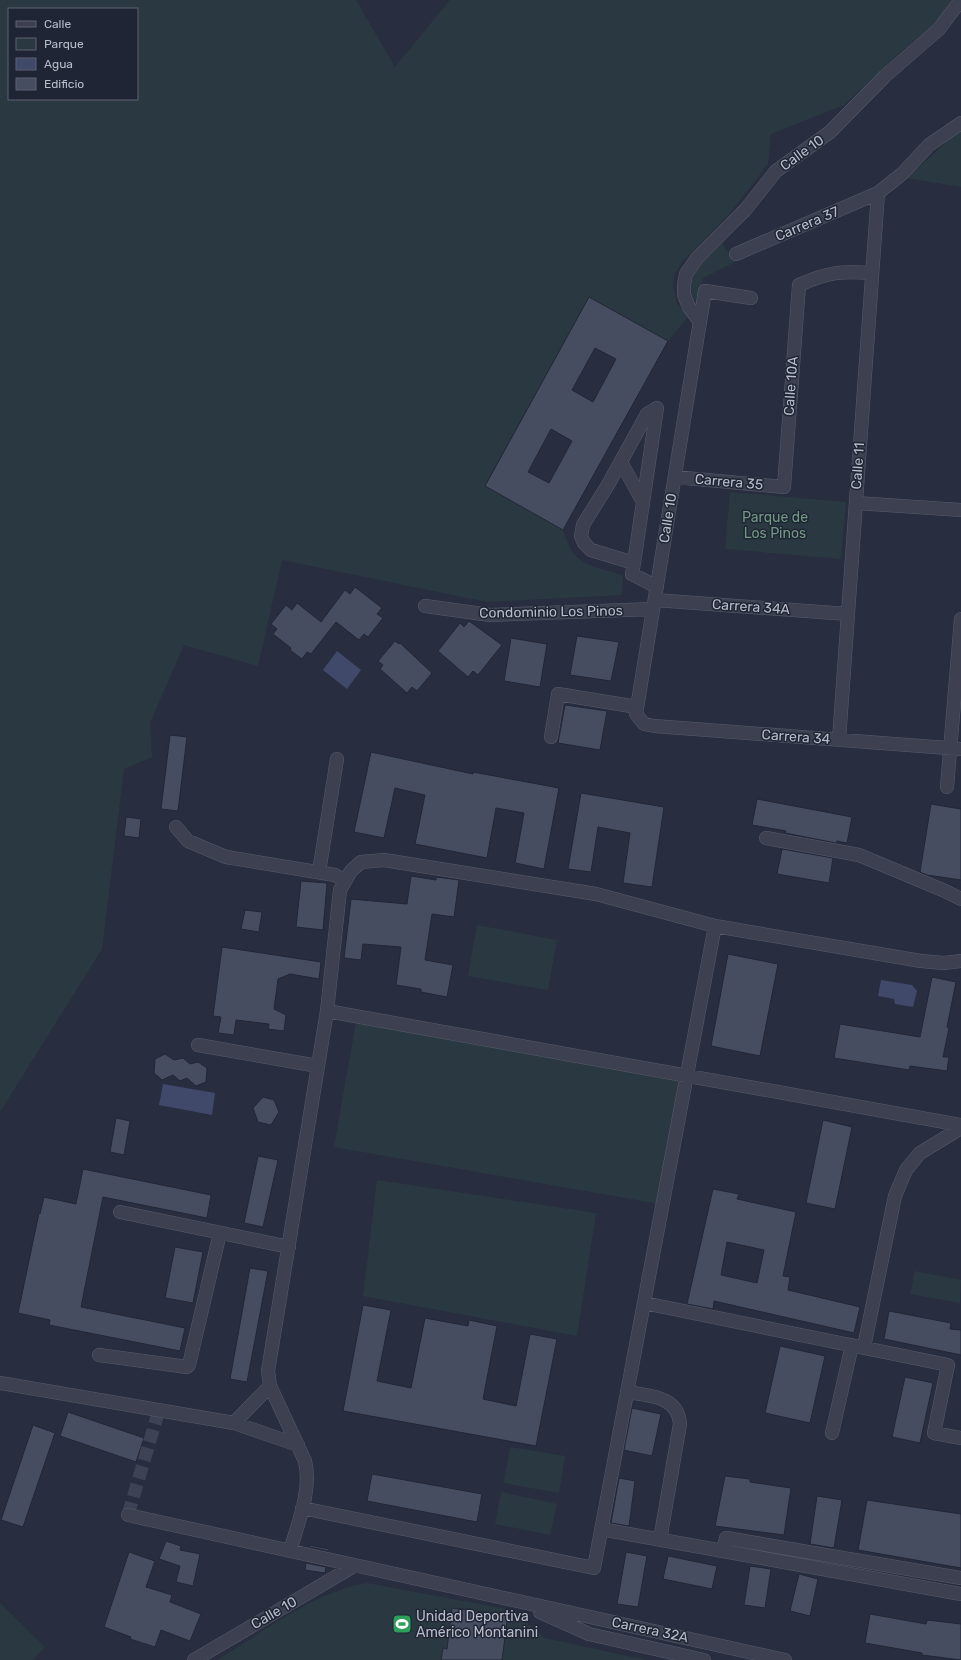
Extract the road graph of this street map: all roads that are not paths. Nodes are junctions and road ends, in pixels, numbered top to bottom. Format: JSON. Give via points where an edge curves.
{"nodes":[{"id":1,"x":961,"y":0,"type":"edge"},
{"id":2,"x":961,"y":122,"type":"edge"},
{"id":3,"x":878,"y":193,"type":"junction"},
{"id":4,"x":736,"y":254,"type":"dead end"},
{"id":5,"x":872,"y":273,"type":"junction"},
{"id":6,"x":751,"y":298,"type":"dead end"},
{"id":7,"x":700,"y":322,"type":"junction"},
{"id":8,"x":620,"y":462,"type":"junction"},
{"id":9,"x":675,"y":477,"type":"junction"},
{"id":10,"x":784,"y":487,"type":"joint"},
{"id":11,"x":643,"y":502,"type":"junction"},
{"id":12,"x":856,"y":503,"type":"junction"},
{"id":13,"x":961,"y":510,"type":"edge"},
{"id":14,"x":634,"y":564,"type":"junction"},
{"id":15,"x":657,"y":587,"type":"junction"},
{"id":16,"x":654,"y":605,"type":"junction"},
{"id":17,"x":425,"y":606,"type":"dead end"},
{"id":18,"x":848,"y":614,"type":"junction"},
{"id":19,"x":961,"y":618,"type":"edge"},
{"id":20,"x":636,"y":711,"type":"junction"},
{"id":21,"x":551,"y":737,"type":"dead end"},
{"id":22,"x":839,"y":740,"type":"junction"},
{"id":23,"x":956,"y":748,"type":"edge"},
{"id":24,"x":337,"y":759,"type":"dead end"},
{"id":25,"x":947,"y":787,"type":"dead end"},
{"id":26,"x":176,"y":828,"type":"dead end"},
{"id":27,"x":766,"y":838,"type":"dead end"},
{"id":28,"x":319,"y":872,"type":"junction"},
{"id":29,"x":345,"y":881,"type":"junction"},
{"id":30,"x":961,"y":900,"type":"edge"},
{"id":31,"x":715,"y":926,"type":"junction"},
{"id":32,"x":961,"y":961,"type":"edge"},
{"id":33,"x":327,"y":1011,"type":"junction"},
{"id":34,"x":198,"y":1045,"type":"dead end"},
{"id":35,"x":318,"y":1066,"type":"junction"},
{"id":36,"x":687,"y":1074,"type":"junction"},
{"id":37,"x":961,"y":1125,"type":"edge"},
{"id":38,"x":961,"y":1128,"type":"edge"},
{"id":39,"x":120,"y":1212,"type":"dead end"},
{"id":40,"x":220,"y":1233,"type":"junction"},
{"id":41,"x":289,"y":1247,"type":"junction"},
{"id":42,"x":644,"y":1303,"type":"junction"},
{"id":43,"x":858,"y":1346,"type":"junction"},
{"id":44,"x":99,"y":1355,"type":"dead end"},
{"id":45,"x":0,"y":1383,"type":"edge"},
{"id":46,"x":270,"y":1386,"type":"junction"},
{"id":47,"x":627,"y":1392,"type":"junction"},
{"id":48,"x":234,"y":1423,"type":"junction"},
{"id":49,"x":832,"y":1433,"type":"dead end"},
{"id":50,"x":961,"y":1438,"type":"edge"},
{"id":51,"x":298,"y":1445,"type":"junction"},
{"id":52,"x":302,"y":1508,"type":"junction"},
{"id":53,"x":128,"y":1515,"type":"dead end"},
{"id":54,"x":601,"y":1529,"type":"junction"},
{"id":55,"x":660,"y":1540,"type":"junction"},
{"id":56,"x":290,"y":1551,"type":"junction"},
{"id":57,"x":724,"y":1551,"type":"junction"},
{"id":58,"x":354,"y":1566,"type":"junction"},
{"id":59,"x":961,"y":1578,"type":"edge"},
{"id":60,"x":961,"y":1594,"type":"edge"},
{"id":61,"x":515,"y":1601,"type":"junction"},
{"id":62,"x":194,"y":1660,"type":"edge"},
{"id":63,"x":704,"y":1660,"type":"edge"},
{"id":64,"x":786,"y":1660,"type":"edge"}],
"edges":[{"from":1,"to":7,"type":"street","name":"Calle 10","via":[[939,28],[885,76],[830,132],[776,171],[746,209],[697,258],[686,274],[684,295]]},
{"from":2,"to":3,"type":"street","name":"Carrera 37","via":[[929,146],[903,173]]},
{"from":3,"to":4,"type":"street","name":"Carrera 37"},
{"from":3,"to":5,"type":"street","name":"Calle 11"},
{"from":5,"to":10,"type":"street","name":"Calle 10A","via":[[830,273],[799,285]]},
{"from":5,"to":12,"type":"street","name":"Calle 11"},
{"from":6,"to":7,"type":"street","name":"Calle 10","via":[[705,291]]},
{"from":7,"to":9,"type":"street","name":"Calle 10"},
{"from":8,"to":11,"type":"street"},
{"from":8,"to":11,"type":"street","via":[[647,414],[657,408]]},
{"from":8,"to":14,"type":"street","via":[[583,524],[581,536],[591,550]]},
{"from":9,"to":10,"type":"street","name":"Carrera 35"},
{"from":9,"to":15,"type":"street","name":"Calle 10"},
{"from":11,"to":14,"type":"street"},
{"from":12,"to":13,"type":"street"},
{"from":12,"to":18,"type":"street","name":"Calle 11"},
{"from":14,"to":15,"type":"street","via":[[632,574]]},
{"from":15,"to":16,"type":"street","name":"Calle 10"},
{"from":16,"to":17,"type":"street","name":"Condominio Los Pinos","via":[[490,616]]},
{"from":16,"to":18,"type":"street","name":"Carrera 34A"},
{"from":16,"to":20,"type":"street","name":"Calle 10"},
{"from":18,"to":22,"type":"street","name":"Calle 11"},
{"from":19,"to":23,"type":"street"},
{"from":20,"to":21,"type":"street","via":[[558,694]]},
{"from":20,"to":22,"type":"street","name":"Carrera 34","via":[[644,724],[654,726]]},
{"from":22,"to":23,"type":"street","name":"Carrera 34"},
{"from":23,"to":25,"type":"street"},
{"from":24,"to":28,"type":"street"},
{"from":26,"to":28,"type":"street","via":[[188,841],[226,857]]},
{"from":27,"to":30,"type":"street","via":[[859,855],[945,890]]},
{"from":28,"to":29,"type":"street","via":[[335,875]]},
{"from":29,"to":31,"type":"street","via":[[361,862],[384,860],[596,894]]},
{"from":29,"to":33,"type":"street","via":[[340,890]]},
{"from":31,"to":32,"type":"street","via":[[921,961]]},
{"from":31,"to":36,"type":"street"},
{"from":33,"to":35,"type":"street"},
{"from":33,"to":36,"type":"street"},
{"from":34,"to":35,"type":"street"},
{"from":35,"to":41,"type":"street"},
{"from":36,"to":37,"type":"street"},
{"from":36,"to":42,"type":"street"},
{"from":38,"to":43,"type":"street","via":[[920,1153],[906,1170],[895,1196]]},
{"from":39,"to":40,"type":"street"},
{"from":40,"to":41,"type":"street"},
{"from":40,"to":44,"type":"street","via":[[189,1365],[187,1367]]},
{"from":41,"to":46,"type":"street","via":[[268,1371]]},
{"from":42,"to":43,"type":"street"},
{"from":42,"to":47,"type":"street"},
{"from":43,"to":49,"type":"street"},
{"from":43,"to":50,"type":"street","via":[[948,1364],[934,1433]]},
{"from":45,"to":48,"type":"street"},
{"from":46,"to":48,"type":"street"},
{"from":46,"to":51,"type":"street"},
{"from":47,"to":54,"type":"street"},
{"from":47,"to":55,"type":"street","via":[[670,1402],[680,1416]]},
{"from":48,"to":51,"type":"street"},
{"from":51,"to":52,"type":"street","via":[[308,1473]]},
{"from":52,"to":54,"type":"street","via":[[594,1568]]},
{"from":52,"to":56,"type":"street"},
{"from":53,"to":56,"type":"street","name":"Carrera 32A"},
{"from":54,"to":55,"type":"street"},
{"from":55,"to":57,"type":"street"},
{"from":56,"to":58,"type":"street","name":"Carrera 32A"},
{"from":57,"to":59,"type":"street","via":[[726,1538]]},
{"from":57,"to":60,"type":"street"},
{"from":58,"to":61,"type":"street","name":"Carrera 32A"},
{"from":58,"to":62,"type":"street","name":"Calle 10"},
{"from":61,"to":63,"type":"street","name":"Carrera 32A","via":[[589,1634]]},
{"from":61,"to":64,"type":"street","name":"Carrera 32A"}]}
